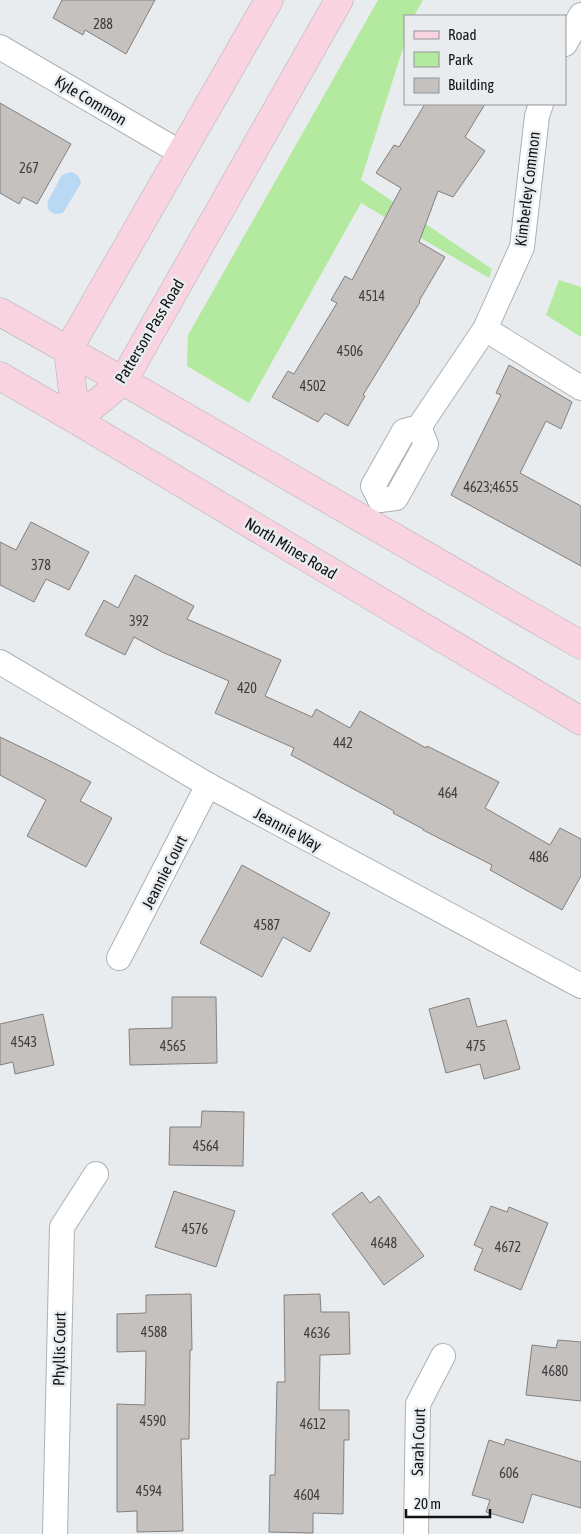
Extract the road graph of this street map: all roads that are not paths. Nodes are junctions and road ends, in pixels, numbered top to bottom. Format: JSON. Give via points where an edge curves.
{"nodes":[{"id":1,"x":269,"y":0,"type":"edge"},
{"id":2,"x":339,"y":0,"type":"edge"},
{"id":3,"x":581,"y":16,"type":"edge"},
{"id":4,"x":566,"y":42,"type":"edge"},
{"id":5,"x":0,"y":47,"type":"edge"},
{"id":6,"x":541,"y":105,"type":"edge"},
{"id":7,"x":181,"y":153,"type":"junction"},
{"id":8,"x":0,"y":312,"type":"edge"},
{"id":9,"x":485,"y":330,"type":"junction"},
{"id":10,"x":68,"y":350,"type":"junction"},
{"id":11,"x":0,"y":376,"type":"edge"},
{"id":12,"x":123,"y":381,"type":"junction"},
{"id":13,"x":581,"y":388,"type":"edge"},
{"id":14,"x":76,"y":420,"type":"junction"},
{"id":15,"x":374,"y":512,"type":"junction"},
{"id":16,"x":581,"y":645,"type":"edge"},
{"id":17,"x":0,"y":662,"type":"edge"},
{"id":18,"x":581,"y":721,"type":"edge"},
{"id":19,"x":208,"y":786,"type":"junction"},
{"id":20,"x":120,"y":958,"type":"dead end"},
{"id":21,"x":581,"y":986,"type":"edge"},
{"id":22,"x":96,"y":1174,"type":"dead end"},
{"id":23,"x":443,"y":1356,"type":"dead end"},
{"id":24,"x":55,"y":1534,"type":"edge"},
{"id":25,"x":416,"y":1534,"type":"edge"}],
"edges":[{"from":1,"to":7,"type":"main road"},
{"from":2,"to":12,"type":"main road","name":"Patterson Pass Road"},
{"from":3,"to":4,"type":"street"},
{"from":5,"to":7,"type":"street","name":"Kyle Common"},
{"from":6,"to":9,"type":"street","name":"Kimberley Common","via":[[522,247]]},
{"from":7,"to":10,"type":"main road"},
{"from":8,"to":10,"type":"main road"},
{"from":9,"to":13,"type":"street"},
{"from":9,"to":15,"type":"street","name":"Kimberley Common","via":[[419,427],[404,431],[373,486]]},
{"from":10,"to":12,"type":"main road"},
{"from":10,"to":14,"type":"main road"},
{"from":11,"to":14,"type":"main road","name":"North Mines Road"},
{"from":12,"to":14,"type":"main road","name":"Patterson Pass Road"},
{"from":12,"to":15,"type":"main road"},
{"from":14,"to":18,"type":"main road","name":"North Mines Road"},
{"from":15,"to":16,"type":"main road"},
{"from":17,"to":19,"type":"street","name":"Jeannie Way"},
{"from":19,"to":20,"type":"street","name":"Jeannie Court"},
{"from":19,"to":21,"type":"street","name":"Jeannie Way"},
{"from":22,"to":24,"type":"street","name":"Phyllis Court","via":[[62,1228]]},
{"from":23,"to":25,"type":"street","name":"Sarah Court","via":[[418,1404]]}]}
